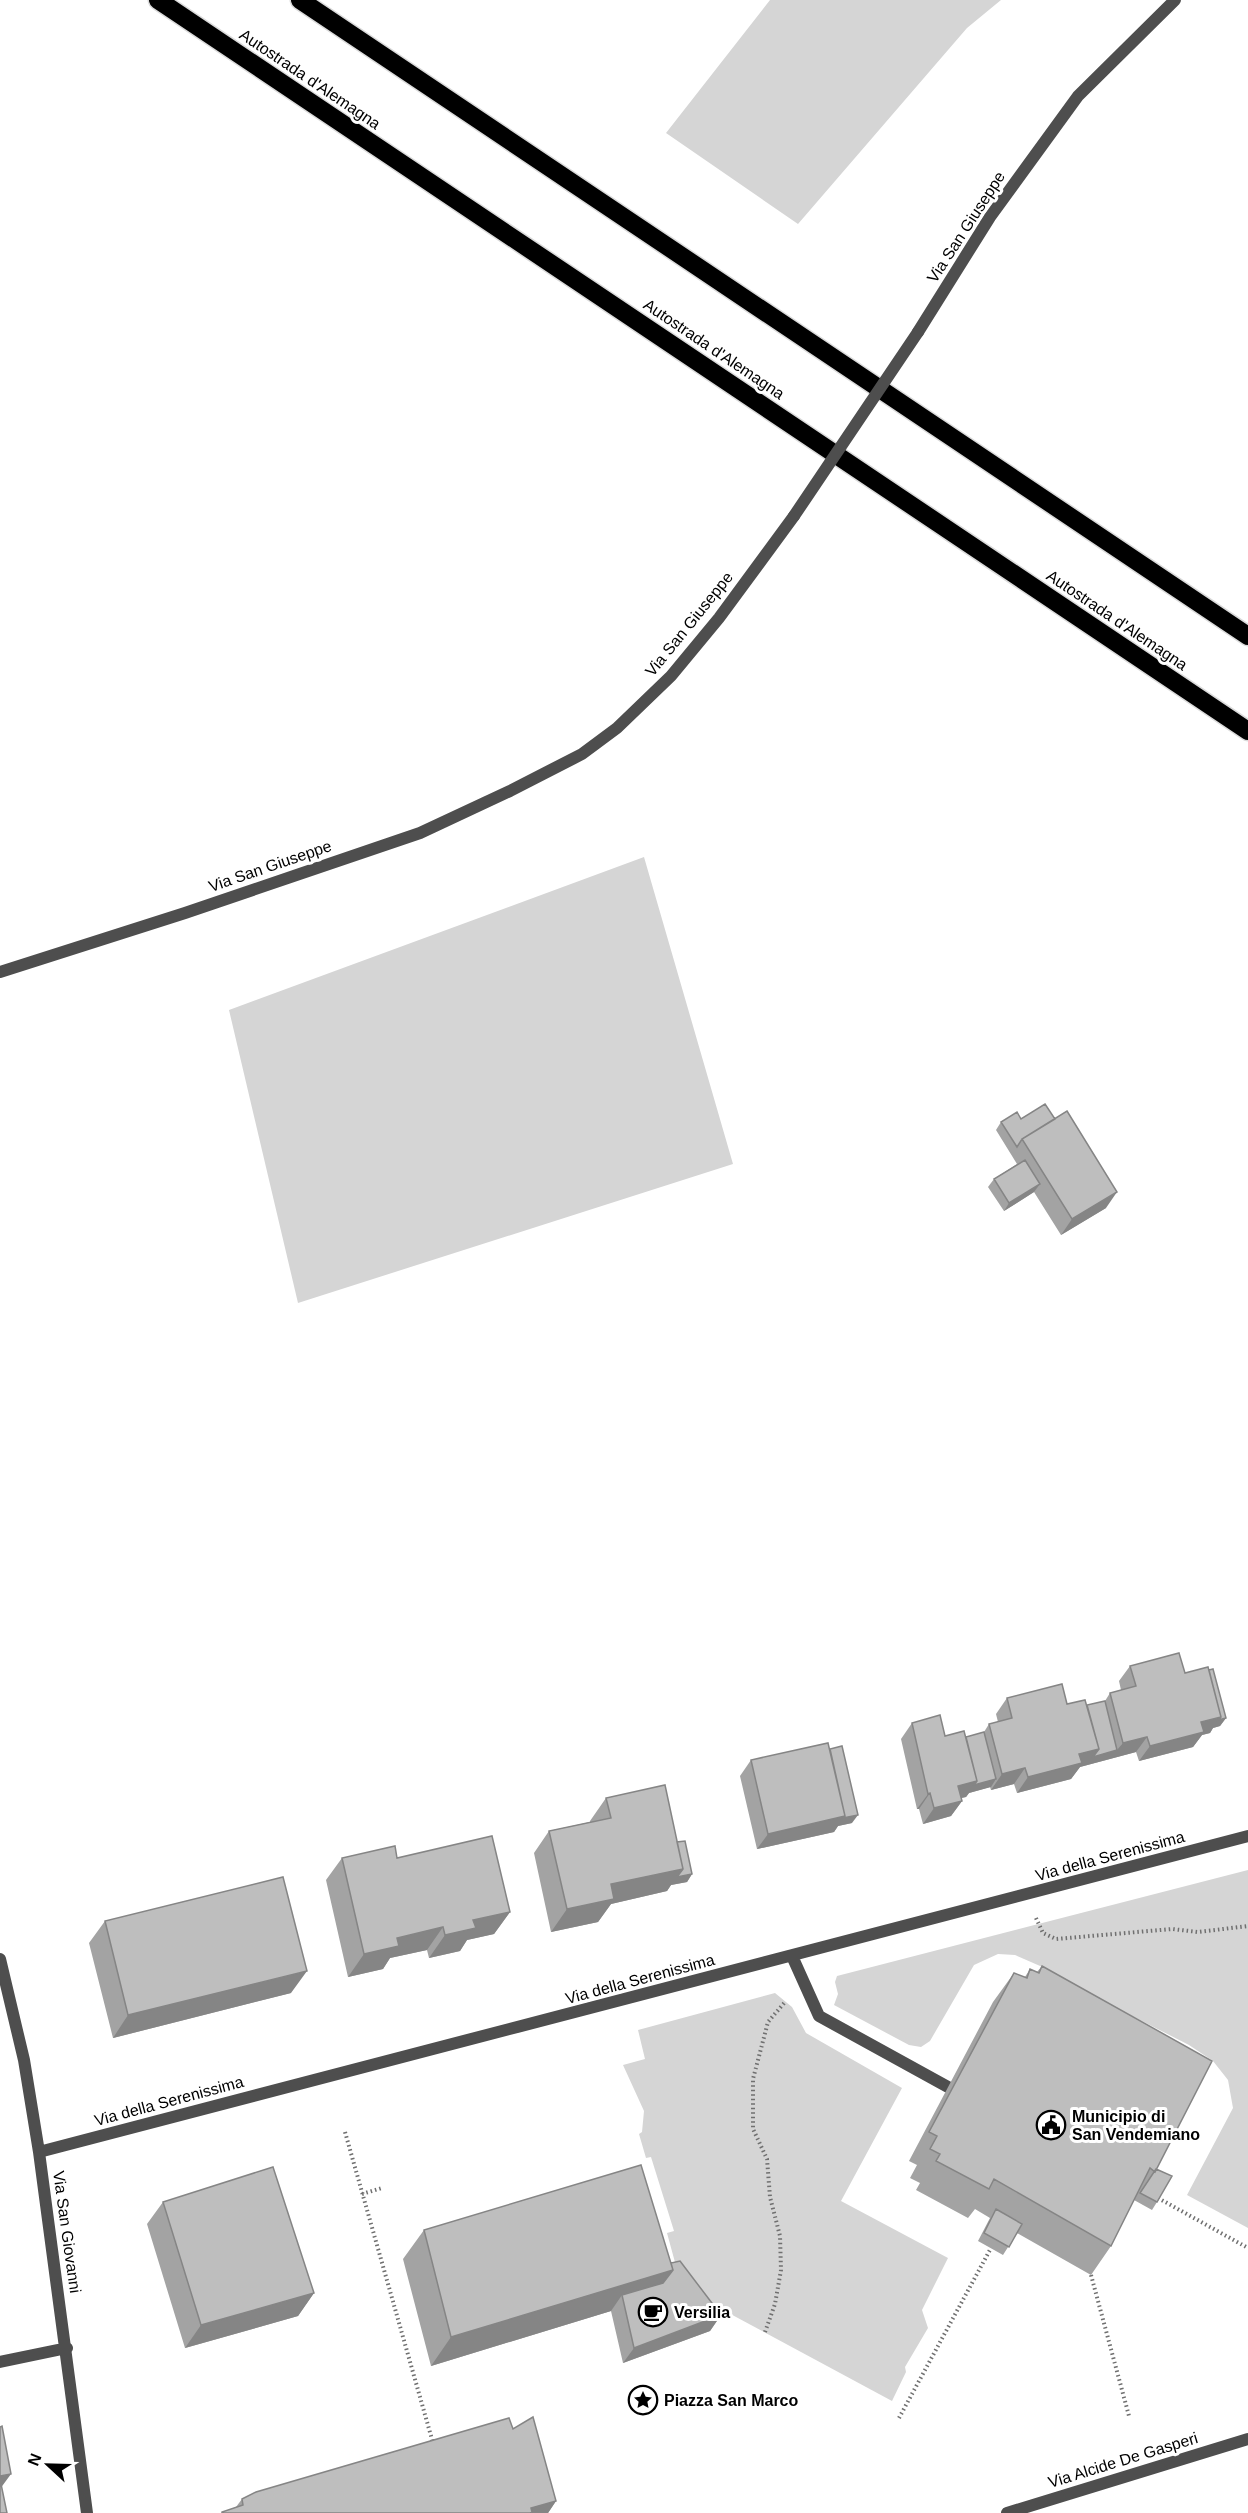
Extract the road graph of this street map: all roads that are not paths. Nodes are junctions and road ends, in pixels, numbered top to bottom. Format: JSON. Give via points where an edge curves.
{"nodes":[{"id":1,"x":158,"y":0,"type":"edge"},
{"id":2,"x":300,"y":0,"type":"edge"},
{"id":3,"x":1175,"y":0,"type":"edge"},
{"id":4,"x":1248,"y":636,"type":"edge"},
{"id":5,"x":1248,"y":731,"type":"edge"},
{"id":6,"x":0,"y":972,"type":"edge"},
{"id":7,"x":1248,"y":1836,"type":"edge"},
{"id":8,"x":792,"y":1956,"type":"junction"},
{"id":9,"x":0,"y":1959,"type":"edge"},
{"id":10,"x":948,"y":2086,"type":"dead end"},
{"id":11,"x":39,"y":2152,"type":"junction"},
{"id":12,"x":67,"y":2348,"type":"junction"},
{"id":13,"x":0,"y":2362,"type":"edge"},
{"id":14,"x":1248,"y":2439,"type":"edge"},
{"id":15,"x":87,"y":2513,"type":"edge"},
{"id":16,"x":1007,"y":2513,"type":"edge"}],
"edges":[{"from":1,"to":5,"type":"highway","name":"Autostrada d'Alemagna"},
{"from":2,"to":4,"type":"highway"},
{"from":3,"to":6,"type":"street","name":"Via San Giuseppe","bridge":true,"via":[[1078,96],[990,217],[794,516],[671,676],[617,728],[582,754],[420,833]]},
{"from":7,"to":8,"type":"street","name":"Via della Serenissima"},
{"from":8,"to":10,"type":"street","via":[[819,2016]]},
{"from":8,"to":11,"type":"street","name":"Via della Serenissima"},
{"from":9,"to":11,"type":"street","name":"Via San Giovanni","via":[[24,2060]]},
{"from":11,"to":12,"type":"street","name":"Via San Giovanni"},
{"from":12,"to":13,"type":"street"},
{"from":12,"to":15,"type":"street","name":"Via San Giovanni"},
{"from":14,"to":16,"type":"street","name":"Via Alcide De Gasperi"}]}
